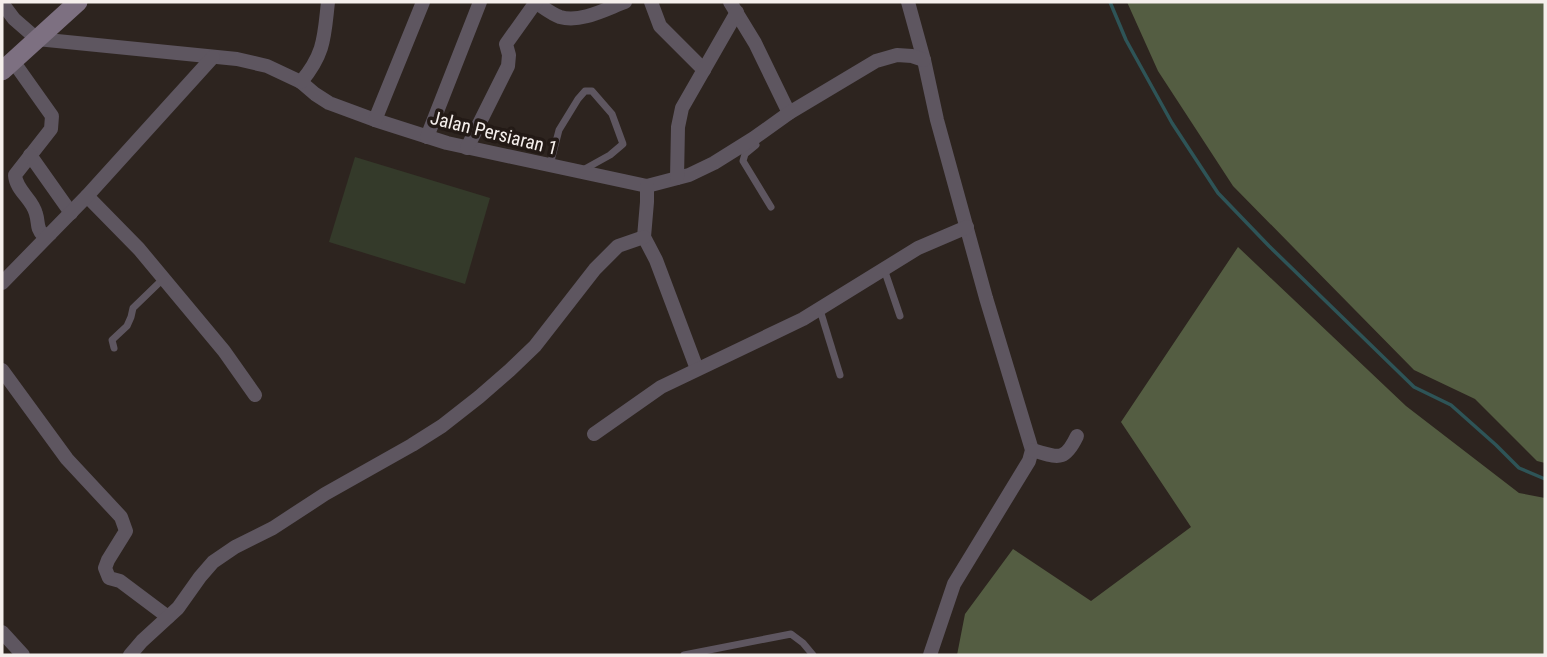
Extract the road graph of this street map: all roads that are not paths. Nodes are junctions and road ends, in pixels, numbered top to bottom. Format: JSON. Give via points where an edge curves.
{"nodes":[{"id":1,"x":78,"y":2,"type":"edge"},
{"id":2,"x":328,"y":2,"type":"edge"},
{"id":3,"x":423,"y":2,"type":"edge"},
{"id":4,"x":480,"y":2,"type":"edge"},
{"id":5,"x":536,"y":2,"type":"edge"},
{"id":6,"x":625,"y":2,"type":"edge"},
{"id":7,"x":651,"y":2,"type":"edge"},
{"id":8,"x":908,"y":2,"type":"edge"},
{"id":9,"x":2,"y":3,"type":"edge"},
{"id":10,"x":733,"y":7,"type":"edge"},
{"id":11,"x":37,"y":39,"type":"junction"},
{"id":12,"x":212,"y":57,"type":"junction"},
{"id":13,"x":924,"y":60,"type":"junction"},
{"id":14,"x":7,"y":66,"type":"edge"},
{"id":15,"x":704,"y":70,"type":"junction"},
{"id":16,"x":301,"y":82,"type":"junction"},
{"id":17,"x":789,"y":113,"type":"junction"},
{"id":18,"x":374,"y":120,"type":"junction"},
{"id":19,"x":426,"y":137,"type":"junction"},
{"id":20,"x":755,"y":142,"type":"junction"},
{"id":21,"x":467,"y":148,"type":"junction"},
{"id":22,"x":30,"y":155,"type":"junction"},
{"id":23,"x":550,"y":165,"type":"junction"},
{"id":24,"x":580,"y":173,"type":"junction"},
{"id":25,"x":677,"y":178,"type":"junction"},
{"id":26,"x":647,"y":186,"type":"junction"},
{"id":27,"x":87,"y":196,"type":"junction"},
{"id":28,"x":771,"y":207,"type":"dead end"},
{"id":29,"x":71,"y":213,"type":"junction"},
{"id":30,"x":967,"y":227,"type":"junction"},
{"id":31,"x":50,"y":234,"type":"junction"},
{"id":32,"x":644,"y":237,"type":"junction"},
{"id":33,"x":884,"y":268,"type":"junction"},
{"id":34,"x":163,"y":278,"type":"junction"},
{"id":35,"x":2,"y":283,"type":"edge"},
{"id":36,"x":820,"y":309,"type":"junction"},
{"id":37,"x":900,"y":316,"type":"dead end"},
{"id":38,"x":114,"y":348,"type":"dead end"},
{"id":39,"x":697,"y":369,"type":"junction"},
{"id":40,"x":2,"y":370,"type":"edge"},
{"id":41,"x":840,"y":374,"type":"dead end"},
{"id":42,"x":255,"y":395,"type":"dead end"},
{"id":43,"x":594,"y":434,"type":"dead end"},
{"id":44,"x":1077,"y":436,"type":"dead end"},
{"id":45,"x":1032,"y":450,"type":"junction"},
{"id":46,"x":168,"y":617,"type":"junction"},
{"id":47,"x":2,"y":632,"type":"edge"},
{"id":48,"x":23,"y":655,"type":"edge"},
{"id":49,"x":130,"y":655,"type":"edge"},
{"id":50,"x":684,"y":655,"type":"edge"},
{"id":51,"x":813,"y":655,"type":"edge"},
{"id":52,"x":930,"y":655,"type":"edge"}],
"edges":[{"from":1,"to":11,"type":"main road"},
{"from":2,"to":16,"type":"street","via":[[323,46]]},
{"from":3,"to":18,"type":"street"},
{"from":4,"to":19,"type":"street"},
{"from":5,"to":6,"type":"street","via":[[558,16],[571,18]]},
{"from":5,"to":21,"type":"street","via":[[506,44],[508,66]]},
{"from":7,"to":15,"type":"street","via":[[660,26]]},
{"from":8,"to":13,"type":"street"},
{"from":9,"to":11,"type":"street"},
{"from":10,"to":15,"type":"street"},
{"from":10,"to":17,"type":"street"},
{"from":11,"to":12,"type":"street","name":"Jalan Persiaran 1"},
{"from":11,"to":14,"type":"main road"},
{"from":12,"to":16,"type":"street","name":"Jalan Persiaran 1","via":[[267,66]]},
{"from":12,"to":27,"type":"street"},
{"from":13,"to":17,"type":"street","name":"Jalan Persiaran 1","via":[[897,55],[876,61]]},
{"from":13,"to":30,"type":"street"},
{"from":14,"to":22,"type":"street","via":[[52,116],[51,129]]},
{"from":15,"to":25,"type":"street","via":[[682,108]]},
{"from":16,"to":18,"type":"street","name":"Jalan Persiaran 1","via":[[329,103]]},
{"from":17,"to":20,"type":"street","name":"Jalan Persiaran 1"},
{"from":18,"to":19,"type":"street","name":"Jalan Persiaran 1"},
{"from":19,"to":21,"type":"street","name":"Jalan Persiaran 1"},
{"from":20,"to":25,"type":"street","name":"Jalan Persiaran 1"},
{"from":20,"to":28,"type":"lane","via":[[743,161]]},
{"from":21,"to":23,"type":"street","name":"Jalan Persiaran 1"},
{"from":22,"to":29,"type":"street"},
{"from":22,"to":31,"type":"street","via":[[15,174],[15,182],[36,212],[37,229]]},
{"from":23,"to":24,"type":"street","name":"Jalan Persiaran 1"},
{"from":23,"to":24,"type":"lane","via":[[558,130],[578,99],[592,91],[612,114],[624,144]]},
{"from":24,"to":26,"type":"street","name":"Jalan Persiaran 1"},
{"from":25,"to":26,"type":"street","name":"Jalan Persiaran 1"},
{"from":26,"to":32,"type":"street"},
{"from":27,"to":29,"type":"street"},
{"from":27,"to":34,"type":"street"},
{"from":29,"to":31,"type":"street"},
{"from":30,"to":33,"type":"street"},
{"from":30,"to":45,"type":"street"},
{"from":31,"to":35,"type":"street"},
{"from":32,"to":39,"type":"street"},
{"from":32,"to":46,"type":"street","via":[[618,246],[535,346],[480,397],[412,445],[235,547],[214,562]]},
{"from":33,"to":36,"type":"street"},
{"from":33,"to":37,"type":"lane"},
{"from":34,"to":38,"type":"lane","via":[[133,308],[127,326],[112,340]]},
{"from":34,"to":42,"type":"street"},
{"from":36,"to":39,"type":"street"},
{"from":36,"to":41,"type":"lane"},
{"from":39,"to":43,"type":"street","via":[[661,387]]},
{"from":40,"to":46,"type":"street","via":[[67,458],[121,517],[126,531],[105,568],[109,578],[120,581]]},
{"from":44,"to":45,"type":"street","via":[[1061,456]]},
{"from":45,"to":52,"type":"street","via":[[954,584]]},
{"from":46,"to":49,"type":"street"},
{"from":47,"to":48,"type":"street"},
{"from":50,"to":51,"type":"lane","via":[[791,634]]}]}
